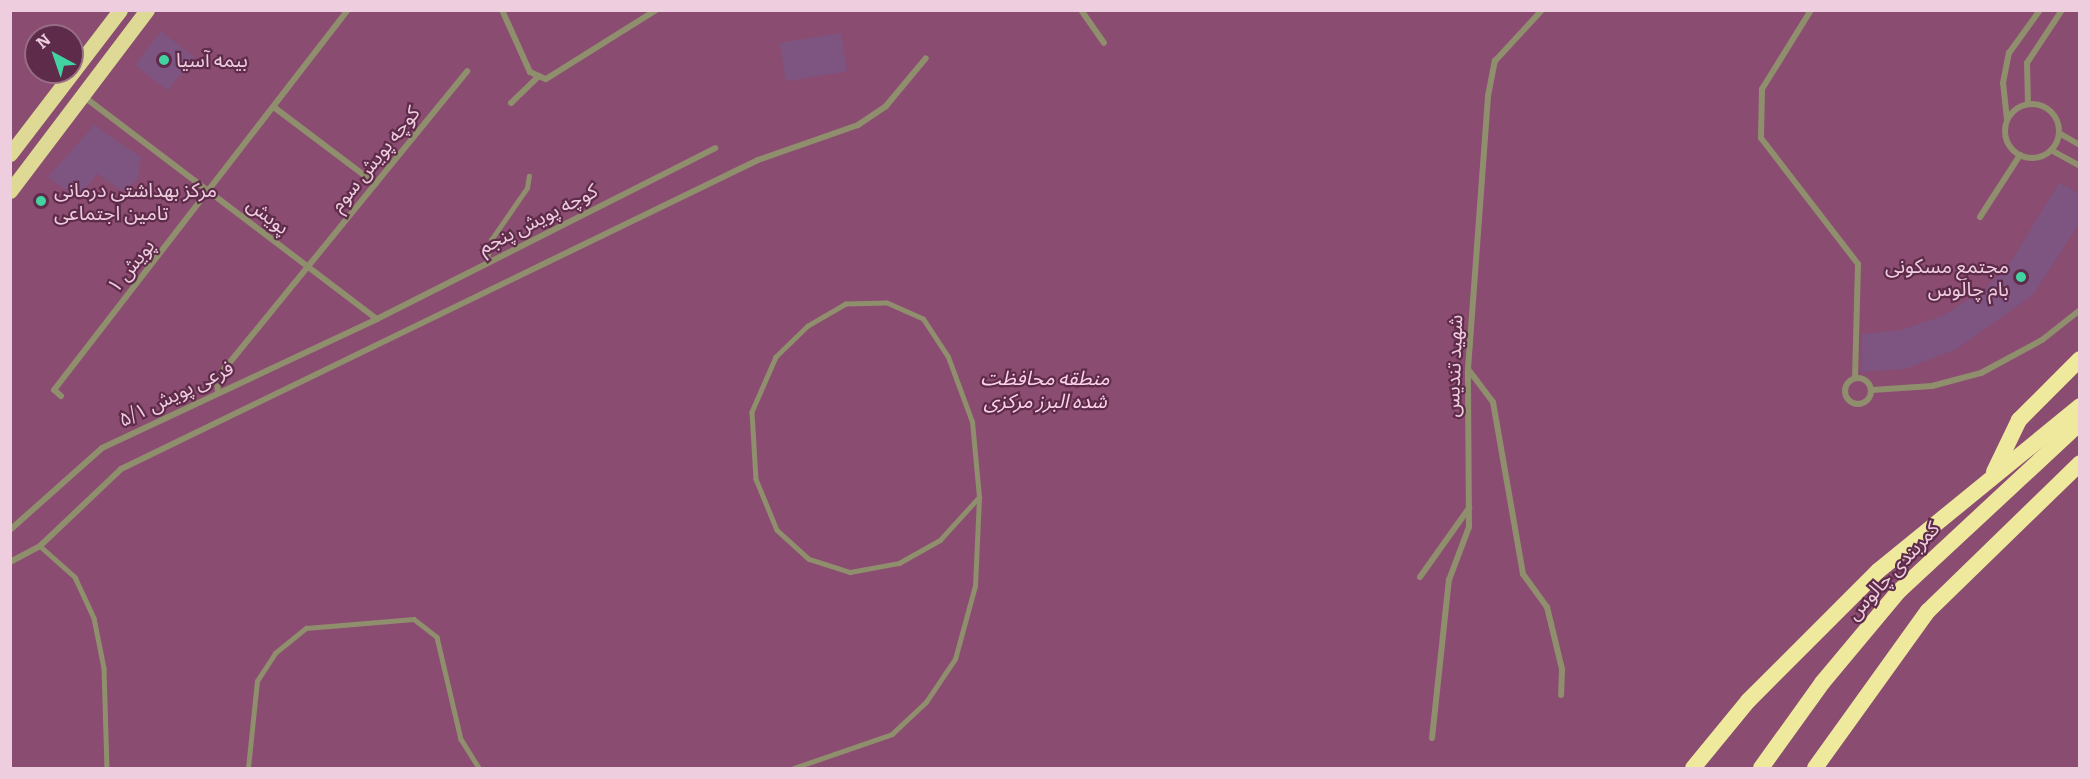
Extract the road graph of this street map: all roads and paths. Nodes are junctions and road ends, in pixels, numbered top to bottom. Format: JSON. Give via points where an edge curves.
{"nodes":[{"id":1,"x":120,"y":10,"type":"edge"},
{"id":2,"x":147,"y":10,"type":"edge"},
{"id":3,"x":348,"y":10,"type":"edge"},
{"id":4,"x":502,"y":10,"type":"edge"},
{"id":5,"x":656,"y":10,"type":"edge"},
{"id":6,"x":1081,"y":10,"type":"edge"},
{"id":7,"x":1542,"y":10,"type":"edge"},
{"id":8,"x":1811,"y":10,"type":"edge"},
{"id":9,"x":2040,"y":10,"type":"edge"},
{"id":10,"x":2062,"y":10,"type":"edge"},
{"id":11,"x":1104,"y":43,"type":"dead end"},
{"id":12,"x":926,"y":58,"type":"dead end"},
{"id":13,"x":467,"y":71,"type":"dead end"},
{"id":14,"x":539,"y":76,"type":"junction"},
{"id":15,"x":83,"y":96,"type":"junction"},
{"id":16,"x":511,"y":103,"type":"dead end"},
{"id":17,"x":2028,"y":104,"type":"junction"},
{"id":18,"x":275,"y":108,"type":"junction"},
{"id":19,"x":2007,"y":120,"type":"junction"},
{"id":20,"x":2059,"y":133,"type":"junction"},
{"id":21,"x":2079,"y":145,"type":"edge"},
{"id":22,"x":715,"y":148,"type":"dead end"},
{"id":23,"x":2050,"y":150,"type":"junction"},
{"id":24,"x":10,"y":154,"type":"edge"},
{"id":25,"x":2020,"y":155,"type":"junction"},
{"id":26,"x":2079,"y":166,"type":"edge"},
{"id":27,"x":529,"y":176,"type":"dead end"},
{"id":28,"x":376,"y":184,"type":"junction"},
{"id":29,"x":10,"y":191,"type":"edge"},
{"id":30,"x":210,"y":193,"type":"junction"},
{"id":31,"x":1980,"y":217,"type":"dead end"},
{"id":32,"x":486,"y":264,"type":"junction"},
{"id":33,"x":309,"y":268,"type":"junction"},
{"id":34,"x":2079,"y":310,"type":"edge"},
{"id":35,"x":377,"y":319,"type":"junction"},
{"id":36,"x":2079,"y":360,"type":"edge"},
{"id":37,"x":1468,"y":369,"type":"junction"},
{"id":38,"x":1856,"y":378,"type":"junction"},
{"id":39,"x":1872,"y":390,"type":"junction"},
{"id":40,"x":218,"y":392,"type":"junction"},
{"id":41,"x":61,"y":396,"type":"dead end"},
{"id":42,"x":2079,"y":406,"type":"edge"},
{"id":43,"x":2079,"y":423,"type":"edge"},
{"id":44,"x":2079,"y":463,"type":"edge"},
{"id":45,"x":1993,"y":474,"type":"junction"},
{"id":46,"x":980,"y":497,"type":"junction"},
{"id":47,"x":1469,"y":507,"type":"junction"},
{"id":48,"x":1978,"y":514,"type":"junction"},
{"id":49,"x":10,"y":530,"type":"edge"},
{"id":50,"x":40,"y":546,"type":"junction"},
{"id":51,"x":10,"y":562,"type":"edge"},
{"id":52,"x":1420,"y":577,"type":"dead end"},
{"id":53,"x":1561,"y":695,"type":"dead end"},
{"id":54,"x":1432,"y":738,"type":"dead end"},
{"id":55,"x":107,"y":768,"type":"edge"},
{"id":56,"x":248,"y":768,"type":"edge"},
{"id":57,"x":479,"y":768,"type":"edge"},
{"id":58,"x":794,"y":768,"type":"edge"},
{"id":59,"x":1694,"y":768,"type":"edge"},
{"id":60,"x":1761,"y":768,"type":"edge"},
{"id":61,"x":1815,"y":768,"type":"edge"}],
"edges":[{"from":1,"to":24,"type":"main road"},
{"from":2,"to":15,"type":"main road"},
{"from":3,"to":18,"type":"street","name":"پویش ۱"},
{"from":4,"to":14,"type":"street","via":[[530,72]]},
{"from":5,"to":14,"type":"street","via":[[546,79]]},
{"from":6,"to":11,"type":"street"},
{"from":7,"to":37,"type":"street","name":"شهید تندیس","via":[[1496,61],[1488,96]]},
{"from":8,"to":38,"type":"street","via":[[1762,89],[1761,138],[1858,264]]},
{"from":9,"to":19,"type":"street","via":[[2010,53],[2003,83]]},
{"from":10,"to":17,"type":"street","via":[[2027,63]]},
{"from":12,"to":50,"type":"street","via":[[886,106],[858,124],[758,160],[121,469]]},
{"from":13,"to":28,"type":"street","name":"کوچه پویش سوم"},
{"from":14,"to":16,"type":"street"},
{"from":15,"to":29,"type":"main road"},
{"from":15,"to":30,"type":"street","name":"پویش"},
{"from":17,"to":19,"type":"street"},
{"from":17,"to":20,"type":"street","via":[[2050,111]]},
{"from":18,"to":28,"type":"street"},
{"from":18,"to":30,"type":"street","name":"پویش ۱"},
{"from":19,"to":25,"type":"street","via":[[2005,136]]},
{"from":20,"to":21,"type":"street"},
{"from":20,"to":23,"type":"street"},
{"from":22,"to":32,"type":"street","name":"کوچه پویش پنجم"},
{"from":23,"to":25,"type":"street","via":[[2036,158]]},
{"from":23,"to":26,"type":"street"},
{"from":25,"to":31,"type":"street"},
{"from":27,"to":32,"type":"lane","via":[[491,240]]},
{"from":28,"to":33,"type":"street","name":"کوچه پویش سوم"},
{"from":30,"to":33,"type":"street","name":"پویش"},
{"from":30,"to":41,"type":"street","name":"پویش ۱","via":[[54,390]]},
{"from":32,"to":35,"type":"street","name":"کوچه پویش پنجم"},
{"from":33,"to":35,"type":"street","name":"پویش"},
{"from":33,"to":40,"type":"street","name":"کوچه پویش سوم","via":[[217,378]]},
{"from":34,"to":39,"type":"street","via":[[2042,340],[1981,374],[1932,386]]},
{"from":35,"to":40,"type":"street","name":"فرعی پویش ۵/۱"},
{"from":36,"to":45,"type":"highway","via":[[2019,420]]},
{"from":37,"to":47,"type":"street","name":"شهید تندیس"},
{"from":37,"to":53,"type":"street","via":[[1492,402],[1523,574],[1547,608],[1562,669]]},
{"from":38,"to":39,"type":"street","via":[[1868,382]]},
{"from":38,"to":39,"type":"street","via":[[1845,390],[1850,402],[1866,402]]},
{"from":40,"to":49,"type":"street","name":"فرعی پویش ۵/۱","via":[[102,448]]},
{"from":42,"to":45,"type":"highway"},
{"from":43,"to":48,"type":"highway","name":"کمربندی چالوس"},
{"from":44,"to":61,"type":"highway","via":[[1928,611]]},
{"from":45,"to":48,"type":"highway"},
{"from":45,"to":59,"type":"highway","via":[[1838,609],[1748,701]]},
{"from":46,"to":46,"type":"lane","via":[[972,422],[948,357],[922,319],[887,303],[846,304],[808,326],[776,357],[752,412],[756,479],[777,530],[809,559],[850,572],[899,563],[940,540]]},
{"from":46,"to":58,"type":"lane","via":[[975,586],[956,659],[926,702],[892,734]]},
{"from":47,"to":52,"type":"street"},
{"from":47,"to":54,"type":"street","name":"شهید تندیس","via":[[1469,527],[1449,580]]},
{"from":48,"to":60,"type":"highway","name":"کمربندی چالوس","via":[[1840,659]]},
{"from":50,"to":51,"type":"street"},
{"from":50,"to":55,"type":"lane","via":[[75,577],[94,618],[104,668]]},
{"from":56,"to":57,"type":"lane","via":[[257,681],[275,653],[306,628],[414,619],[437,637],[461,739]]}]}
